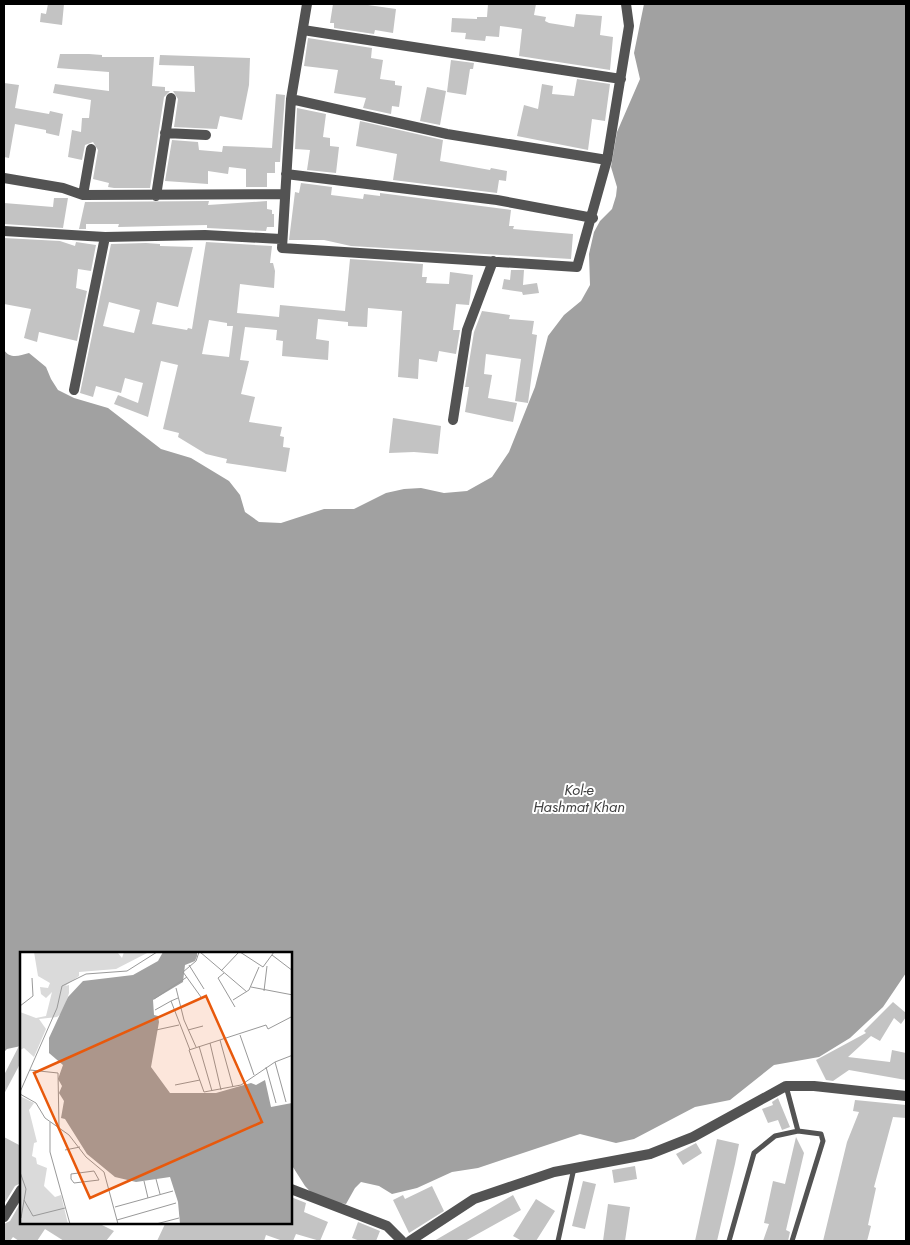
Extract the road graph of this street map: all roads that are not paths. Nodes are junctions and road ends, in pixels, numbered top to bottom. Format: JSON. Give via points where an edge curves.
{"nodes":[{"id":1,"x":308,"y":4,"type":"edge"},
{"id":2,"x":626,"y":4,"type":"edge"},
{"id":3,"x":303,"y":30,"type":"junction"},
{"id":4,"x":621,"y":79,"type":"junction"},
{"id":5,"x":171,"y":98,"type":"dead end"},
{"id":6,"x":291,"y":99,"type":"junction"},
{"id":7,"x":165,"y":133,"type":"junction"},
{"id":8,"x":206,"y":135,"type":"dead end"},
{"id":9,"x":90,"y":149,"type":"dead end"},
{"id":10,"x":607,"y":160,"type":"junction"},
{"id":11,"x":286,"y":174,"type":"junction"},
{"id":12,"x":4,"y":178,"type":"edge"},
{"id":13,"x":285,"y":194,"type":"junction"},
{"id":14,"x":83,"y":195,"type":"junction"},
{"id":15,"x":156,"y":196,"type":"junction"},
{"id":16,"x":593,"y":218,"type":"junction"},
{"id":17,"x":4,"y":231,"type":"edge"},
{"id":18,"x":105,"y":237,"type":"junction"},
{"id":19,"x":281,"y":240,"type":"junction"},
{"id":20,"x":493,"y":261,"type":"junction"},
{"id":21,"x":74,"y":390,"type":"dead end"},
{"id":22,"x":454,"y":420,"type":"dead end"},
{"id":23,"x":786,"y":1086,"type":"junction"},
{"id":24,"x":906,"y":1096,"type":"edge"},
{"id":25,"x":798,"y":1131,"type":"junction"},
{"id":26,"x":574,"y":1168,"type":"junction"},
{"id":27,"x":292,"y":1189,"type":"edge"},
{"id":28,"x":20,"y":1192,"type":"edge"},
{"id":29,"x":4,"y":1217,"type":"edge"},
{"id":30,"x":402,"y":1241,"type":"edge"},
{"id":31,"x":410,"y":1241,"type":"edge"},
{"id":32,"x":558,"y":1241,"type":"edge"},
{"id":33,"x":729,"y":1241,"type":"edge"},
{"id":34,"x":792,"y":1241,"type":"edge"}],
"edges":[{"from":1,"to":3,"type":"street"},
{"from":2,"to":4,"type":"street","via":[[629,26]]},
{"from":3,"to":4,"type":"street"},
{"from":3,"to":6,"type":"street"},
{"from":4,"to":10,"type":"street"},
{"from":5,"to":7,"type":"street"},
{"from":6,"to":10,"type":"street","via":[[447,134]]},
{"from":6,"to":11,"type":"street"},
{"from":7,"to":8,"type":"street"},
{"from":7,"to":15,"type":"street"},
{"from":9,"to":14,"type":"street"},
{"from":10,"to":16,"type":"street"},
{"from":11,"to":13,"type":"street"},
{"from":11,"to":16,"type":"street","via":[[497,200]]},
{"from":12,"to":14,"type":"street","via":[[63,188]]},
{"from":13,"to":15,"type":"street"},
{"from":13,"to":19,"type":"street"},
{"from":14,"to":15,"type":"street"},
{"from":16,"to":20,"type":"street","via":[[577,267]]},
{"from":17,"to":18,"type":"street"},
{"from":18,"to":19,"type":"street","via":[[205,235]]},
{"from":18,"to":21,"type":"street"},
{"from":19,"to":20,"type":"street","via":[[282,248]]},
{"from":20,"to":22,"type":"street","via":[[467,330]]},
{"from":23,"to":24,"type":"street"},
{"from":23,"to":25,"type":"lane"},
{"from":23,"to":26,"type":"street","via":[[693,1137],[650,1154]]},
{"from":25,"to":33,"type":"lane","via":[[776,1136],[754,1153]]},
{"from":25,"to":34,"type":"lane","via":[[821,1134],[823,1141]]},
{"from":26,"to":31,"type":"street","via":[[474,1199]]},
{"from":26,"to":32,"type":"lane"},
{"from":27,"to":30,"type":"street","via":[[387,1226]]},
{"from":28,"to":29,"type":"street"}]}
